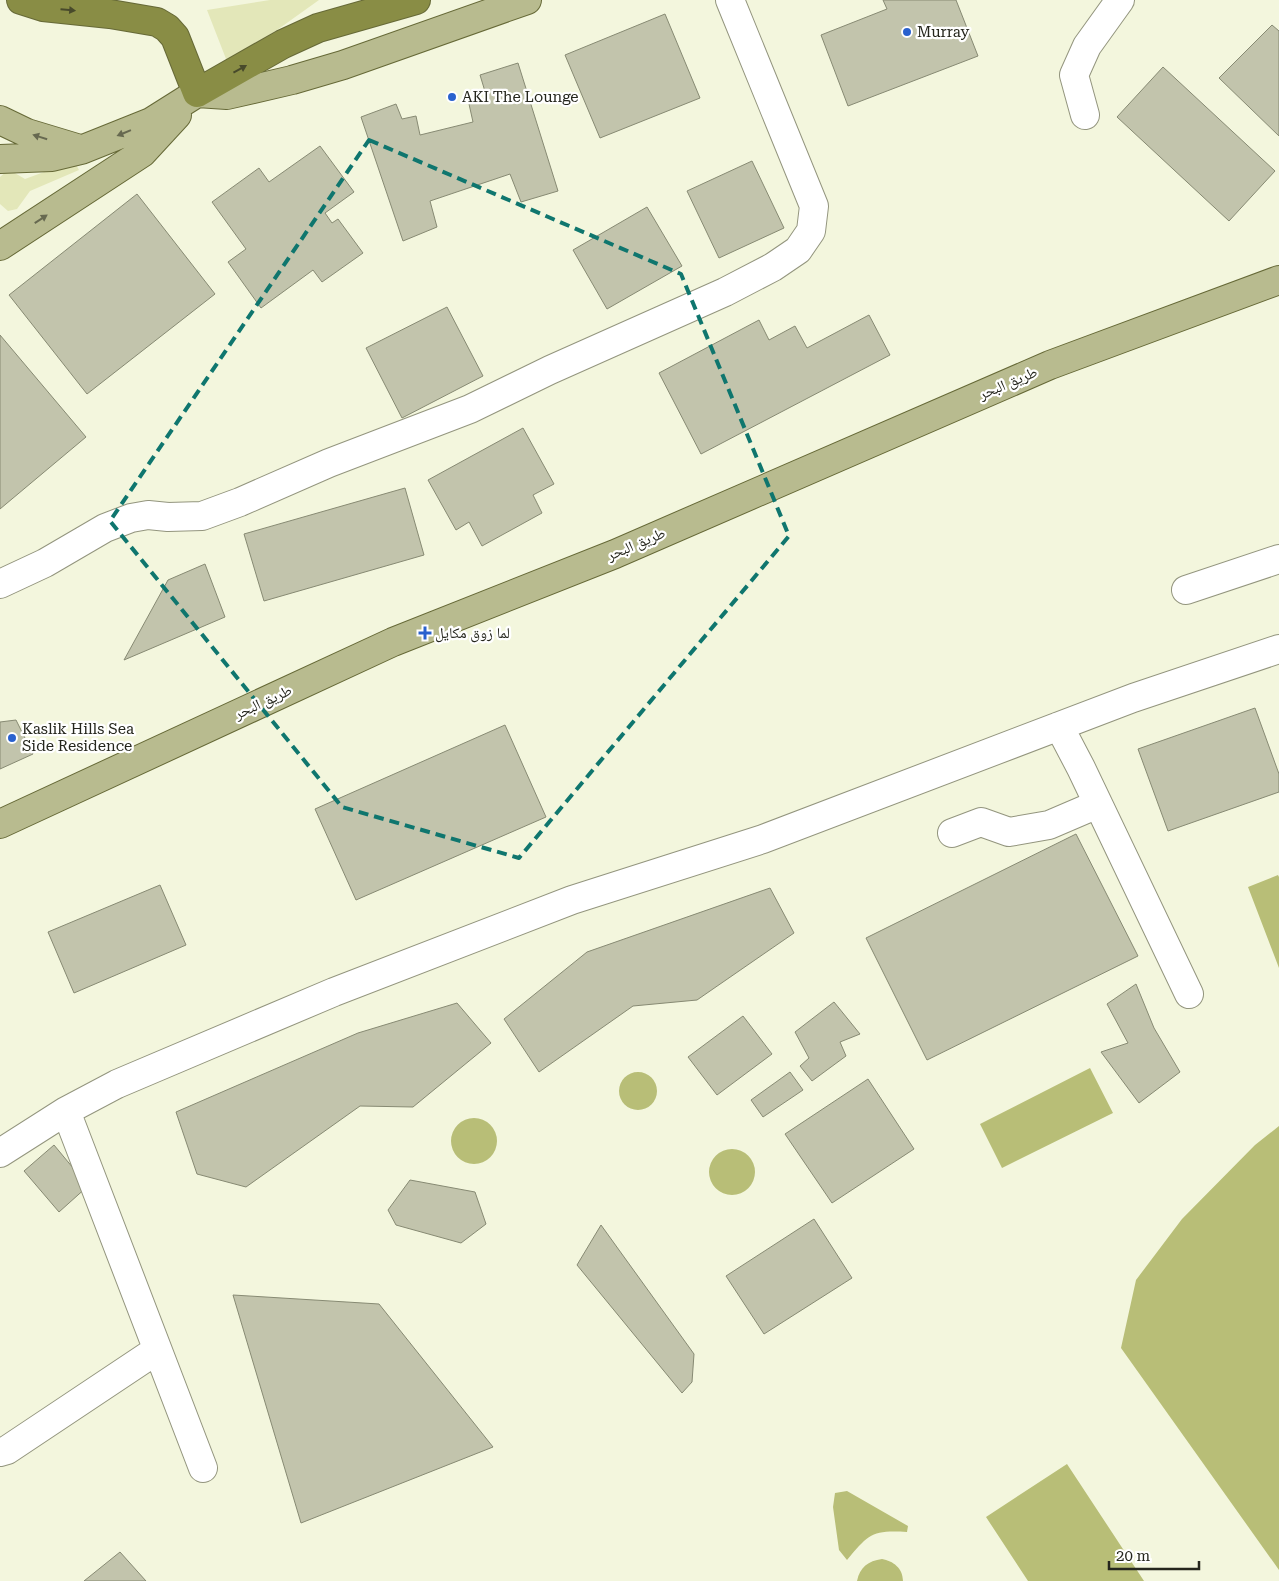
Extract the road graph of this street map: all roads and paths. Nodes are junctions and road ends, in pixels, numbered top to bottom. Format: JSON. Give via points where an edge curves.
{"nodes":[{"id":1,"x":21,"y":0,"type":"edge"},
{"id":2,"x":416,"y":0,"type":"edge"},
{"id":3,"x":526,"y":0,"type":"edge"},
{"id":4,"x":730,"y":0,"type":"edge"},
{"id":5,"x":1120,"y":0,"type":"edge"},
{"id":6,"x":197,"y":93,"type":"junction"},
{"id":7,"x":1086,"y":115,"type":"dead end"},
{"id":8,"x":0,"y":120,"type":"edge"},
{"id":9,"x":81,"y":150,"type":"junction"},
{"id":10,"x":0,"y":159,"type":"edge"},
{"id":11,"x":0,"y":246,"type":"edge"},
{"id":12,"x":1279,"y":280,"type":"edge"},
{"id":13,"x":1279,"y":558,"type":"edge"},
{"id":14,"x":0,"y":584,"type":"edge"},
{"id":15,"x":1186,"y":590,"type":"dead end"},
{"id":16,"x":1279,"y":649,"type":"edge"},
{"id":17,"x":1059,"y":726,"type":"junction"},
{"id":18,"x":1098,"y":804,"type":"junction"},
{"id":19,"x":0,"y":824,"type":"edge"},
{"id":20,"x":952,"y":833,"type":"dead end"},
{"id":21,"x":1189,"y":994,"type":"dead end"},
{"id":22,"x":66,"y":1112,"type":"junction"},
{"id":23,"x":0,"y":1153,"type":"edge"},
{"id":24,"x":158,"y":1350,"type":"junction"},
{"id":25,"x":0,"y":1452,"type":"edge"},
{"id":26,"x":203,"y":1468,"type":"dead end"}],
"edges":[{"from":1,"to":6,"type":"highway","one_way":true,"via":[[43,7],[157,22],[175,36]]},
{"from":6,"to":2,"type":"highway","one_way":true,"via":[[318,28]]},
{"from":3,"to":6,"type":"main road","via":[[292,80],[227,95]]},
{"from":4,"to":14,"type":"street","via":[[814,206],[811,232],[798,250],[726,292],[470,409],[202,516],[168,518],[148,515],[131,518],[105,528],[46,563]]},
{"from":5,"to":7,"type":"street","via":[[1087,46],[1074,75]]},
{"from":6,"to":9,"type":"main road","one_way":true,"via":[[152,122]]},
{"from":11,"to":6,"type":"main road","one_way":true,"via":[[142,153]]},
{"from":9,"to":8,"type":"main road","one_way":true,"via":[[27,133]]},
{"from":9,"to":10,"type":"main road","via":[[52,157]]},
{"from":12,"to":19,"type":"main road","name":"طريق البحر","via":[[1050,365],[616,554],[393,642]]},
{"from":13,"to":15,"type":"street"},
{"from":16,"to":17,"type":"street"},
{"from":17,"to":18,"type":"street"},
{"from":17,"to":22,"type":"street","via":[[763,839],[572,900],[334,992],[117,1084]]},
{"from":18,"to":20,"type":"street","via":[[1049,825],[1009,832],[981,822]]},
{"from":18,"to":21,"type":"street"},
{"from":22,"to":23,"type":"street"},
{"from":22,"to":24,"type":"street"},
{"from":24,"to":25,"type":"street"},
{"from":24,"to":26,"type":"street"}]}
